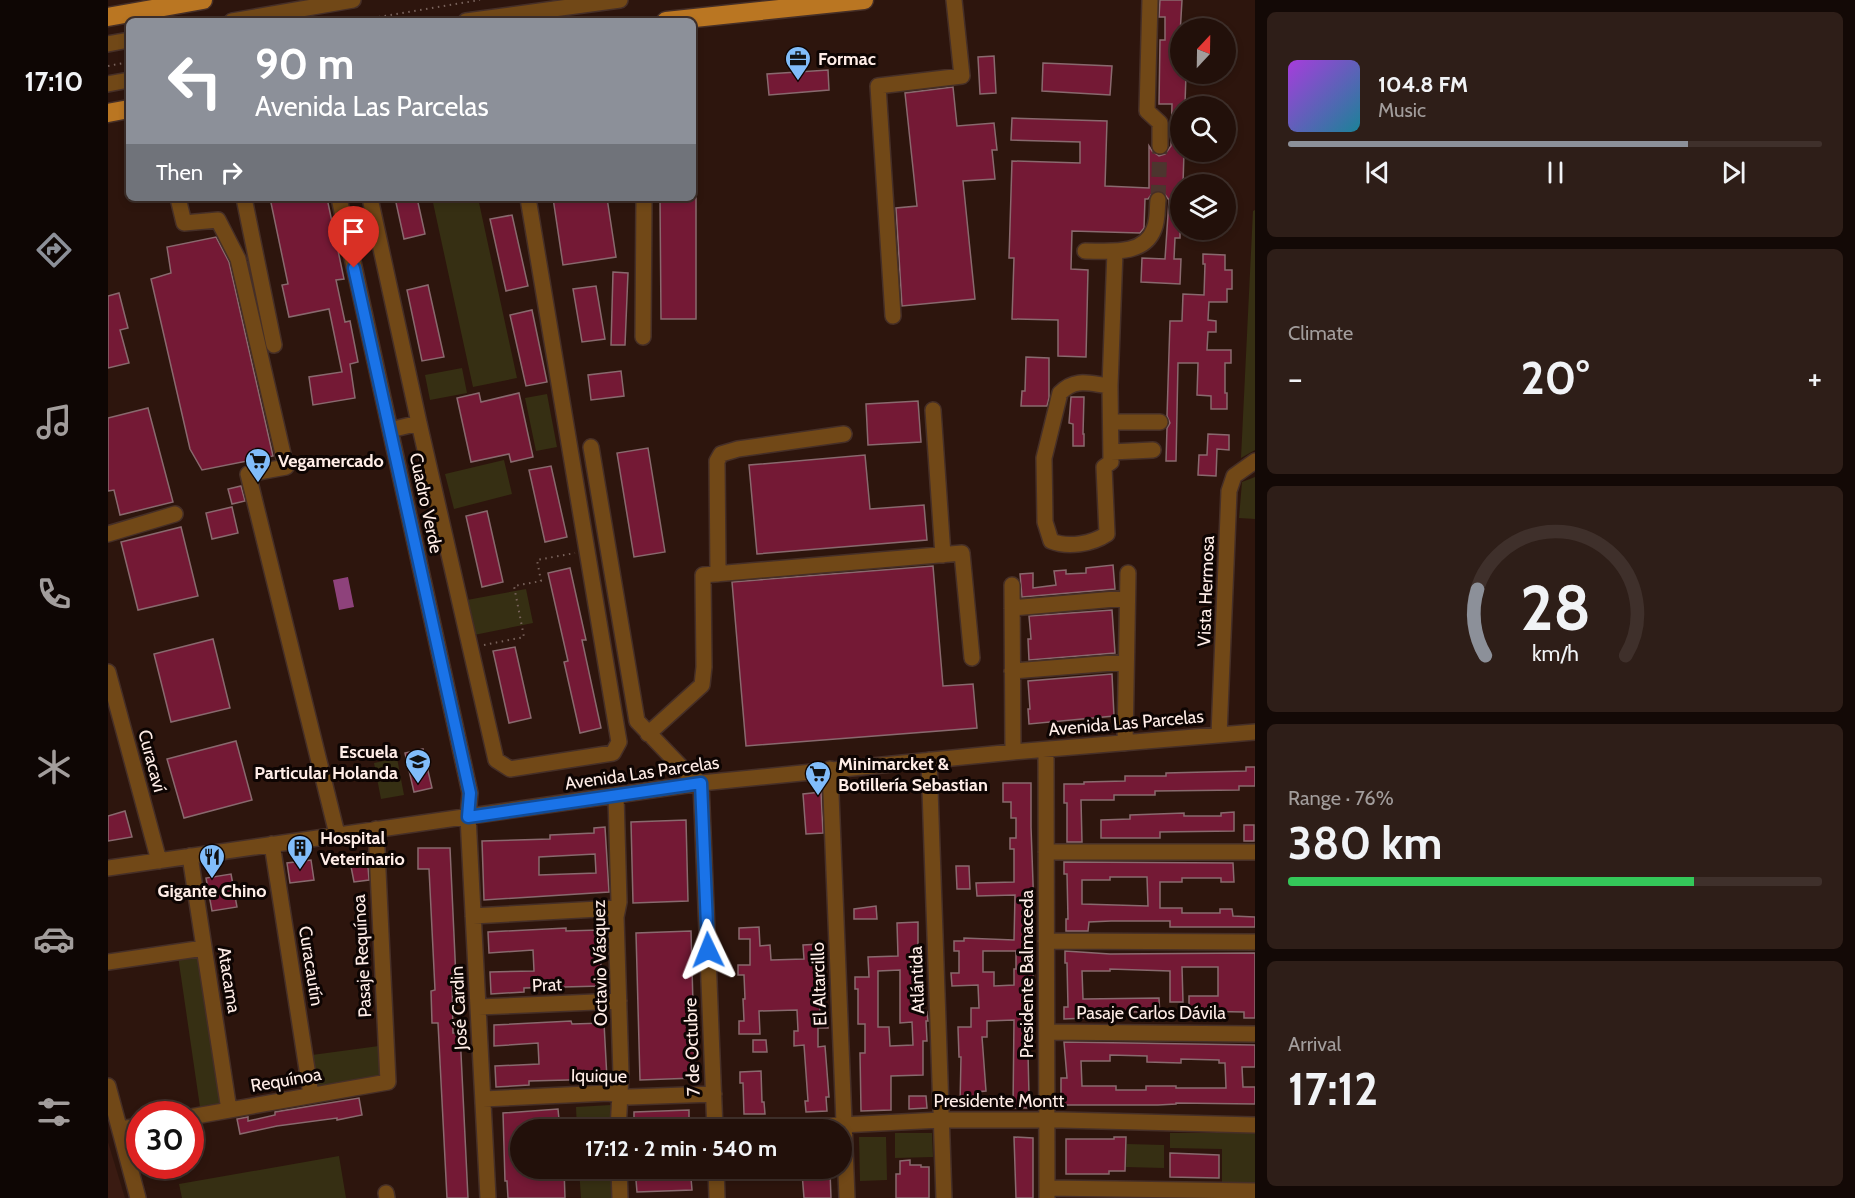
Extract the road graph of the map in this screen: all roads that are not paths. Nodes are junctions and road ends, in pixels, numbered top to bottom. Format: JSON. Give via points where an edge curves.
{"nodes":[{"id":1,"x":203,"y":0,"type":"edge"},
{"id":2,"x":353,"y":0,"type":"edge"},
{"id":3,"x":620,"y":0,"type":"edge"},
{"id":4,"x":864,"y":0,"type":"edge"},
{"id":5,"x":954,"y":0,"type":"edge"},
{"id":6,"x":1150,"y":0,"type":"edge"},
{"id":7,"x":786,"y":4,"type":"edge"},
{"id":8,"x":108,"y":17,"type":"edge"},
{"id":9,"x":249,"y":18,"type":"edge"},
{"id":10,"x":488,"y":18,"type":"edge"},
{"id":11,"x":687,"y":18,"type":"edge"},
{"id":12,"x":126,"y":41,"type":"edge"},
{"id":13,"x":108,"y":44,"type":"edge"},
{"id":14,"x":126,"y":81,"type":"edge"},
{"id":15,"x":108,"y":84,"type":"edge"},
{"id":16,"x":126,"y":110,"type":"edge"},
{"id":17,"x":108,"y":113,"type":"edge"},
{"id":18,"x":1160,"y":146,"type":"tunnel mouth"},
{"id":19,"x":1158,"y":200,"type":"tunnel mouth"},
{"id":20,"x":179,"y":201,"type":"edge"},
{"id":21,"x":245,"y":201,"type":"edge"},
{"id":22,"x":340,"y":201,"type":"edge"},
{"id":23,"x":371,"y":201,"type":"edge"},
{"id":24,"x":529,"y":201,"type":"edge"},
{"id":25,"x":644,"y":201,"type":"edge"},
{"id":26,"x":1085,"y":251,"type":"dead end"},
{"id":27,"x":1115,"y":251,"type":"junction"},
{"id":28,"x":893,"y":316,"type":"dead end"},
{"id":29,"x":643,"y":337,"type":"dead end"},
{"id":30,"x":274,"y":345,"type":"dead end"},
{"id":31,"x":1110,"y":386,"type":"junction"},
{"id":32,"x":933,"y":410,"type":"dead end"},
{"id":33,"x":1111,"y":422,"type":"junction"},
{"id":34,"x":1160,"y":422,"type":"dead end"},
{"id":35,"x":419,"y":423,"type":"junction"},
{"id":36,"x":390,"y":430,"type":"junction"},
{"id":37,"x":844,"y":434,"type":"dead end"},
{"id":38,"x":591,"y":447,"type":"dead end"},
{"id":39,"x":1153,"y":450,"type":"dead end"},
{"id":40,"x":1111,"y":452,"type":"junction"},
{"id":41,"x":1252,"y":465,"type":"edge"},
{"id":42,"x":176,"y":514,"type":"dead end"},
{"id":43,"x":108,"y":534,"type":"edge"},
{"id":44,"x":943,"y":555,"type":"junction"},
{"id":45,"x":1128,"y":573,"type":"dead end"},
{"id":46,"x":718,"y":574,"type":"junction"},
{"id":47,"x":1012,"y":585,"type":"dead end"},
{"id":48,"x":1127,"y":598,"type":"junction"},
{"id":49,"x":1012,"y":608,"type":"junction"},
{"id":50,"x":972,"y":658,"type":"dead end"},
{"id":51,"x":1126,"y":662,"type":"junction"},
{"id":52,"x":1012,"y":671,"type":"junction"},
{"id":53,"x":108,"y":672,"type":"edge"},
{"id":54,"x":1255,"y":732,"type":"edge"},
{"id":55,"x":648,"y":734,"type":"junction"},
{"id":56,"x":1220,"y":735,"type":"junction"},
{"id":57,"x":1125,"y":743,"type":"junction"},
{"id":58,"x":1046,"y":750,"type":"junction"},
{"id":59,"x":1012,"y":752,"type":"junction"},
{"id":60,"x":930,"y":760,"type":"junction"},
{"id":61,"x":830,"y":769,"type":"junction"},
{"id":62,"x":701,"y":783,"type":"junction"},
{"id":63,"x":615,"y":796,"type":"junction"},
{"id":64,"x":468,"y":817,"type":"junction"},
{"id":65,"x":376,"y":829,"type":"junction"},
{"id":66,"x":337,"y":834,"type":"junction"},
{"id":67,"x":272,"y":843,"type":"junction"},
{"id":68,"x":1046,"y":852,"type":"junction"},
{"id":69,"x":1255,"y":852,"type":"edge"},
{"id":70,"x":190,"y":856,"type":"junction"},
{"id":71,"x":159,"y":861,"type":"junction"},
{"id":72,"x":108,"y":868,"type":"edge"},
{"id":73,"x":617,"y":908,"type":"junction"},
{"id":74,"x":473,"y":916,"type":"junction"},
{"id":75,"x":1046,"y":941,"type":"junction"},
{"id":76,"x":1255,"y":942,"type":"edge"},
{"id":77,"x":204,"y":948,"type":"junction"},
{"id":78,"x":108,"y":962,"type":"edge"},
{"id":79,"x":619,"y":1001,"type":"junction"},
{"id":80,"x":478,"y":1007,"type":"junction"},
{"id":81,"x":1047,"y":1032,"type":"junction"},
{"id":82,"x":1255,"y":1034,"type":"edge"},
{"id":83,"x":388,"y":1082,"type":"joint"},
{"id":84,"x":108,"y":1086,"type":"edge"},
{"id":85,"x":714,"y":1094,"type":"junction"},
{"id":86,"x":311,"y":1095,"type":"junction"},
{"id":87,"x":620,"y":1095,"type":"junction"},
{"id":88,"x":483,"y":1099,"type":"junction"},
{"id":89,"x":229,"y":1110,"type":"junction"},
{"id":90,"x":204,"y":1114,"type":"edge"},
{"id":91,"x":619,"y":1119,"type":"edge"},
{"id":92,"x":715,"y":1119,"type":"edge"},
{"id":93,"x":844,"y":1119,"type":"edge"},
{"id":94,"x":941,"y":1120,"type":"junction"},
{"id":95,"x":1047,"y":1120,"type":"junction"},
{"id":96,"x":852,"y":1125,"type":"edge"},
{"id":97,"x":1255,"y":1125,"type":"edge"},
{"id":98,"x":126,"y":1128,"type":"edge"},
{"id":99,"x":120,"y":1129,"type":"junction"},
{"id":100,"x":619,"y":1179,"type":"edge"},
{"id":101,"x":716,"y":1179,"type":"edge"},
{"id":102,"x":846,"y":1179,"type":"edge"},
{"id":103,"x":1255,"y":1191,"type":"edge"},
{"id":104,"x":1047,"y":1193,"type":"edge"},
{"id":105,"x":138,"y":1198,"type":"edge"},
{"id":106,"x":488,"y":1198,"type":"edge"},
{"id":107,"x":620,"y":1198,"type":"edge"},
{"id":108,"x":717,"y":1198,"type":"edge"},
{"id":109,"x":847,"y":1198,"type":"edge"},
{"id":110,"x":944,"y":1198,"type":"edge"}],
"edges":[{"from":1,"to":8,"type":"main road"},
{"from":2,"to":9,"type":"street"},
{"from":3,"to":10,"type":"street"},
{"from":4,"to":7,"type":"main road"},
{"from":5,"to":28,"type":"street","via":[[962,76],[878,86]]},
{"from":6,"to":18,"type":"street","via":[[1147,111],[1160,123]]},
{"from":7,"to":11,"type":"main road"},
{"from":12,"to":13,"type":"street"},
{"from":14,"to":15,"type":"street"},
{"from":16,"to":17,"type":"main road"},
{"from":19,"to":27,"type":"street","via":[[1154,230],[1146,242],[1126,251]]},
{"from":20,"to":66,"type":"street","via":[[184,223],[218,220],[238,259],[286,467],[248,474]]},
{"from":21,"to":30,"type":"street"},
{"from":22,"to":36,"type":"street","name":"Cuadro Verde"},
{"from":23,"to":35,"type":"street"},
{"from":24,"to":35,"type":"street","via":[[619,742],[613,753],[510,769],[496,760]]},
{"from":25,"to":29,"type":"street"},
{"from":26,"to":27,"type":"street"},
{"from":27,"to":31,"type":"street"},
{"from":31,"to":33,"type":"street"},
{"from":31,"to":40,"type":"street","via":[[1076,382],[1060,393],[1044,458],[1046,522],[1051,541],[1062,546],[1097,541],[1107,534],[1104,467],[1111,462]]},
{"from":32,"to":44,"type":"street"},
{"from":33,"to":34,"type":"street"},
{"from":33,"to":40,"type":"street"},
{"from":35,"to":36,"type":"street"},
{"from":36,"to":64,"type":"street","name":"Cuadro Verde","via":[[470,793]]},
{"from":37,"to":46,"type":"street","via":[[738,448],[721,454],[717,461]]},
{"from":38,"to":55,"type":"street","via":[[637,721]]},
{"from":39,"to":40,"type":"street"},
{"from":41,"to":56,"type":"street","name":"Vista Hermosa","via":[[1234,476],[1229,491]]},
{"from":42,"to":43,"type":"street"},
{"from":44,"to":46,"type":"street"},
{"from":44,"to":50,"type":"street","via":[[962,554]]},
{"from":45,"to":48,"type":"street"},
{"from":46,"to":55,"type":"street","via":[[704,575],[702,685]]},
{"from":47,"to":49,"type":"street"},
{"from":48,"to":49,"type":"street"},
{"from":48,"to":51,"type":"street"},
{"from":49,"to":52,"type":"street"},
{"from":51,"to":52,"type":"street"},
{"from":51,"to":57,"type":"street"},
{"from":52,"to":59,"type":"street"},
{"from":53,"to":71,"type":"street","name":"Curacaví"},
{"from":54,"to":56,"type":"street","name":"Avenida Las Parcelas"},
{"from":55,"to":62,"type":"street"},
{"from":56,"to":57,"type":"street","name":"Avenida Las Parcelas"},
{"from":57,"to":58,"type":"street","name":"Avenida Las Parcelas"},
{"from":58,"to":59,"type":"street","name":"Avenida Las Parcelas"},
{"from":58,"to":68,"type":"street","name":"Presidente Balmaceda"},
{"from":59,"to":60,"type":"street","name":"Avenida Las Parcelas"},
{"from":60,"to":61,"type":"street","name":"Avenida Las Parcelas"},
{"from":60,"to":94,"type":"street","name":"Atlántida"},
{"from":61,"to":62,"type":"street","name":"Avenida Las Parcelas"},
{"from":61,"to":93,"type":"street","name":"El Altarcillo"},
{"from":62,"to":63,"type":"street","name":"Avenida Las Parcelas"},
{"from":62,"to":85,"type":"street","name":"7 de Octubre"},
{"from":63,"to":64,"type":"street","name":"Avenida Las Parcelas"},
{"from":63,"to":73,"type":"street","name":"Octavio Vásquez"},
{"from":64,"to":65,"type":"street","name":"Avenida Las Parcelas"},
{"from":64,"to":74,"type":"street","name":"José Cardin"},
{"from":65,"to":66,"type":"street","name":"Avenida Las Parcelas"},
{"from":65,"to":83,"type":"street","name":"Pasaje Requínoa"},
{"from":66,"to":67,"type":"street","name":"Avenida Las Parcelas"},
{"from":67,"to":70,"type":"street","name":"Avenida Las Parcelas"},
{"from":67,"to":86,"type":"street","name":"Curacautín"},
{"from":68,"to":69,"type":"street"},
{"from":68,"to":75,"type":"street","name":"Presidente Balmaceda"},
{"from":70,"to":71,"type":"street","name":"Avenida Las Parcelas"},
{"from":70,"to":77,"type":"street","name":"Atacama"},
{"from":71,"to":72,"type":"street","name":"Avenida Las Parcelas"},
{"from":73,"to":74,"type":"street"},
{"from":73,"to":79,"type":"street","name":"Octavio Vásquez"},
{"from":74,"to":80,"type":"street","name":"José Cardin"},
{"from":75,"to":76,"type":"street"},
{"from":75,"to":81,"type":"street","name":"Presidente Balmaceda"},
{"from":77,"to":78,"type":"street"},
{"from":77,"to":89,"type":"street","name":"Atacama"},
{"from":79,"to":80,"type":"street","name":"Prat"},
{"from":79,"to":87,"type":"street","name":"Octavio Vásquez"},
{"from":80,"to":88,"type":"street","name":"José Cardin"},
{"from":81,"to":82,"type":"street","name":"Pasaje Carlos Dávila"},
{"from":81,"to":95,"type":"street","name":"Presidente Balmaceda"},
{"from":83,"to":86,"type":"street","name":"Requínoa"},
{"from":84,"to":99,"type":"street"},
{"from":85,"to":87,"type":"street","name":"Iquique"},
{"from":85,"to":92,"type":"street","name":"7 de Octubre"},
{"from":86,"to":89,"type":"street","name":"Requínoa"},
{"from":87,"to":88,"type":"street","name":"Iquique"},
{"from":87,"to":91,"type":"street","name":"Octavio Vásquez"},
{"from":88,"to":106,"type":"street","name":"José Cardin"},
{"from":89,"to":90,"type":"street","name":"Requínoa"},
{"from":94,"to":95,"type":"street","name":"Presidente Montt"},
{"from":94,"to":96,"type":"street","name":"Presidente Montt"},
{"from":94,"to":110,"type":"street","name":"Atlántida"},
{"from":95,"to":97,"type":"street","name":"Presidente Montt"},
{"from":95,"to":104,"type":"street","name":"Presidente Balmaceda"},
{"from":98,"to":99,"type":"street"},
{"from":99,"to":105,"type":"street"},
{"from":100,"to":107,"type":"street"},
{"from":101,"to":108,"type":"street"},
{"from":102,"to":109,"type":"street","name":"El Altarcillo"},
{"from":103,"to":104,"type":"street"}]}
